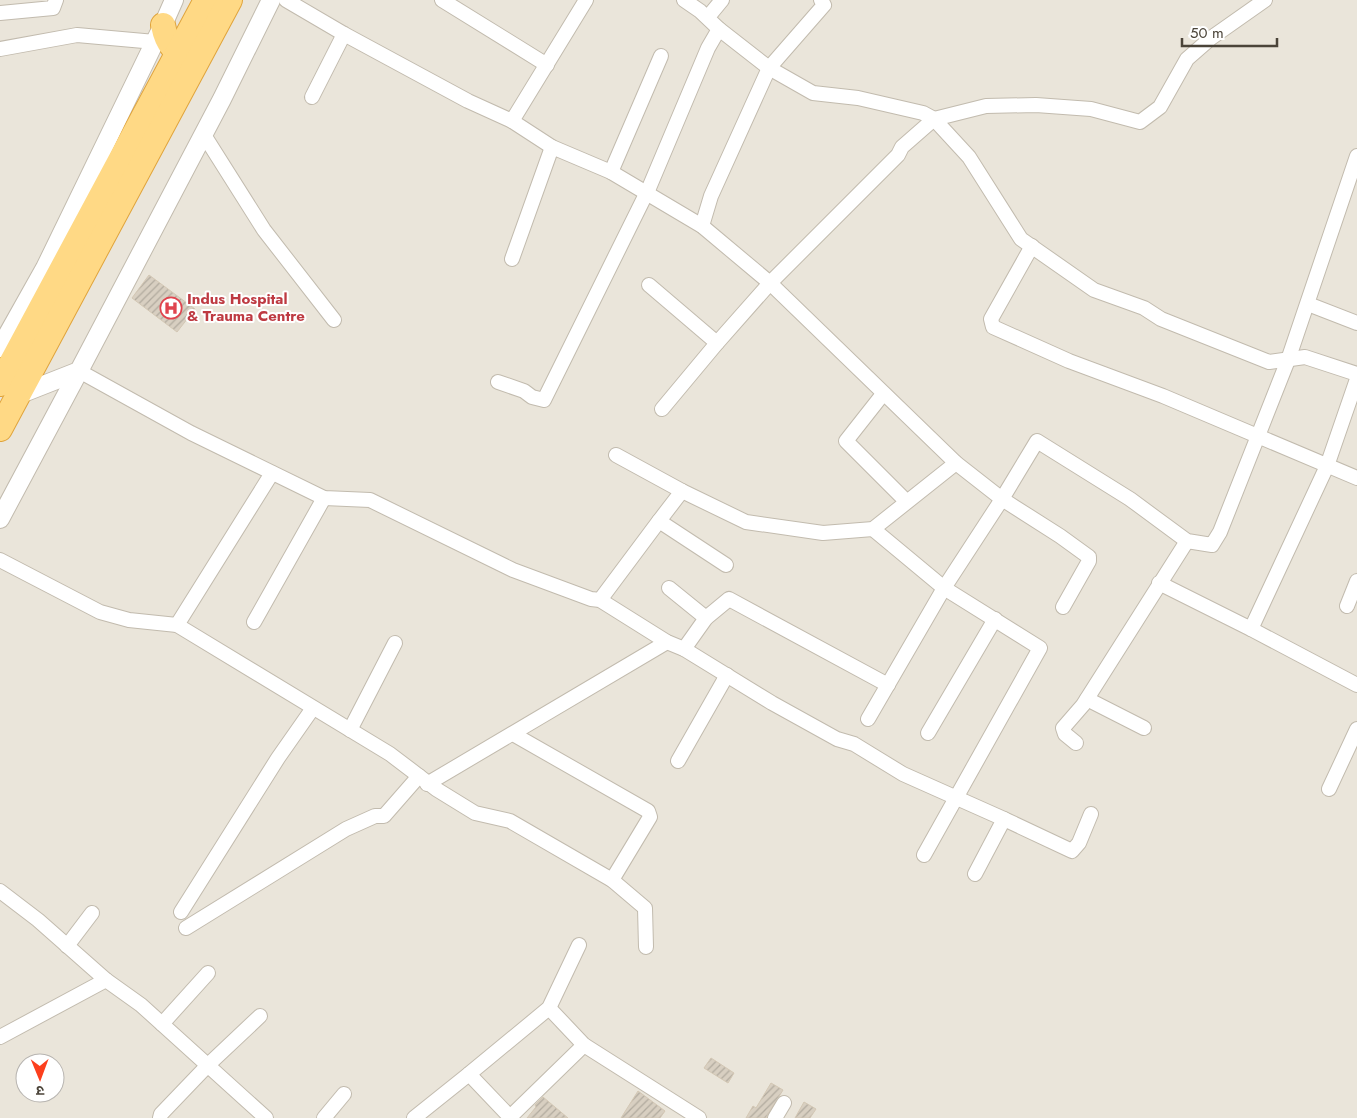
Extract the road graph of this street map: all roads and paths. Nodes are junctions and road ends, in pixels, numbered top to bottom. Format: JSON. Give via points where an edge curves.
{"nodes":[{"id":1,"x":56,"y":0,"type":"edge"},
{"id":2,"x":174,"y":0,"type":"edge"},
{"id":3,"x":206,"y":0,"type":"edge"},
{"id":4,"x":230,"y":0,"type":"edge"},
{"id":5,"x":271,"y":0,"type":"edge"},
{"id":6,"x":286,"y":0,"type":"edge"},
{"id":7,"x":442,"y":0,"type":"edge"},
{"id":8,"x":586,"y":0,"type":"edge"},
{"id":9,"x":684,"y":0,"type":"edge"},
{"id":10,"x":722,"y":0,"type":"edge"},
{"id":11,"x":821,"y":0,"type":"edge"},
{"id":12,"x":1265,"y":0,"type":"edge"},
{"id":13,"x":3,"y":9,"type":"edge"},
{"id":14,"x":708,"y":17,"type":"junction"},
{"id":15,"x":719,"y":29,"type":"junction"},
{"id":16,"x":159,"y":34,"type":"junction"},
{"id":17,"x":344,"y":34,"type":"junction"},
{"id":18,"x":0,"y":49,"type":"edge"},
{"id":19,"x":661,"y":56,"type":"dead end"},
{"id":20,"x":188,"y":58,"type":"junction"},
{"id":21,"x":547,"y":65,"type":"junction"},
{"id":22,"x":770,"y":68,"type":"junction"},
{"id":23,"x":312,"y":98,"type":"dead end"},
{"id":24,"x":934,"y":119,"type":"junction"},
{"id":25,"x":512,"y":121,"type":"junction"},
{"id":26,"x":204,"y":135,"type":"junction"},
{"id":27,"x":552,"y":147,"type":"junction"},
{"id":28,"x":1356,"y":161,"type":"edge"},
{"id":29,"x":610,"y":172,"type":"junction"},
{"id":30,"x":646,"y":193,"type":"junction"},
{"id":31,"x":702,"y":226,"type":"junction"},
{"id":32,"x":1032,"y":246,"type":"junction"},
{"id":33,"x":512,"y":259,"type":"dead end"},
{"id":34,"x":770,"y":283,"type":"junction"},
{"id":35,"x":649,"y":285,"type":"dead end"},
{"id":36,"x":1308,"y":304,"type":"junction"},
{"id":37,"x":334,"y":320,"type":"dead end"},
{"id":38,"x":1357,"y":323,"type":"edge"},
{"id":39,"x":8,"y":337,"type":"edge"},
{"id":40,"x":717,"y":343,"type":"junction"},
{"id":41,"x":1288,"y":360,"type":"junction"},
{"id":42,"x":79,"y":371,"type":"junction"},
{"id":43,"x":1357,"y":374,"type":"edge"},
{"id":44,"x":1357,"y":379,"type":"edge"},
{"id":45,"x":498,"y":382,"type":"dead end"},
{"id":46,"x":9,"y":390,"type":"edge"},
{"id":47,"x":883,"y":394,"type":"junction"},
{"id":48,"x":662,"y":410,"type":"dead end"},
{"id":49,"x":0,"y":429,"type":"edge"},
{"id":50,"x":1258,"y":436,"type":"junction"},
{"id":51,"x":616,"y":455,"type":"dead end"},
{"id":52,"x":956,"y":463,"type":"junction"},
{"id":53,"x":1327,"y":466,"type":"junction"},
{"id":54,"x":272,"y":473,"type":"junction"},
{"id":55,"x":1357,"y":478,"type":"edge"},
{"id":56,"x":682,"y":491,"type":"junction"},
{"id":57,"x":324,"y":498,"type":"junction"},
{"id":58,"x":1002,"y":499,"type":"junction"},
{"id":59,"x":906,"y":501,"type":"junction"},
{"id":60,"x":0,"y":519,"type":"edge"},
{"id":61,"x":659,"y":521,"type":"junction"},
{"id":62,"x":873,"y":529,"type":"junction"},
{"id":63,"x":1187,"y":541,"type":"junction"},
{"id":64,"x":0,"y":560,"type":"edge"},
{"id":65,"x":726,"y":565,"type":"dead end"},
{"id":66,"x":1357,"y":581,"type":"edge"},
{"id":67,"x":1159,"y":583,"type":"junction"},
{"id":68,"x":669,"y":588,"type":"dead end"},
{"id":69,"x":944,"y":588,"type":"junction"},
{"id":70,"x":600,"y":600,"type":"junction"},
{"id":71,"x":1347,"y":606,"type":"dead end"},
{"id":72,"x":1063,"y":607,"type":"dead end"},
{"id":73,"x":706,"y":618,"type":"junction"},
{"id":74,"x":995,"y":620,"type":"junction"},
{"id":75,"x":254,"y":622,"type":"dead end"},
{"id":76,"x":177,"y":626,"type":"junction"},
{"id":77,"x":1251,"y":629,"type":"junction"},
{"id":78,"x":667,"y":642,"type":"junction"},
{"id":79,"x":395,"y":643,"type":"dead end"},
{"id":80,"x":684,"y":649,"type":"junction"},
{"id":81,"x":727,"y":675,"type":"junction"},
{"id":82,"x":888,"y":684,"type":"junction"},
{"id":83,"x":1357,"y":685,"type":"edge"},
{"id":84,"x":1087,"y":699,"type":"junction"},
{"id":85,"x":312,"y":708,"type":"junction"},
{"id":86,"x":868,"y":719,"type":"dead end"},
{"id":87,"x":1144,"y":728,"type":"dead end"},
{"id":88,"x":1357,"y":729,"type":"edge"},
{"id":89,"x":350,"y":730,"type":"junction"},
{"id":90,"x":928,"y":732,"type":"dead end"},
{"id":91,"x":513,"y":734,"type":"junction"},
{"id":92,"x":1076,"y":744,"type":"dead end"},
{"id":93,"x":678,"y":761,"type":"dead end"},
{"id":94,"x":425,"y":781,"type":"junction"},
{"id":95,"x":1329,"y":788,"type":"dead end"},
{"id":96,"x":956,"y":797,"type":"junction"},
{"id":97,"x":1091,"y":814,"type":"dead end"},
{"id":98,"x":1004,"y":819,"type":"junction"},
{"id":99,"x":924,"y":855,"type":"dead end"},
{"id":100,"x":975,"y":874,"type":"dead end"},
{"id":101,"x":612,"y":880,"type":"junction"},
{"id":102,"x":0,"y":890,"type":"edge"},
{"id":103,"x":92,"y":912,"type":"dead end"},
{"id":104,"x":181,"y":912,"type":"dead end"},
{"id":105,"x":186,"y":928,"type":"dead end"},
{"id":106,"x":579,"y":945,"type":"dead end"},
{"id":107,"x":67,"y":946,"type":"junction"},
{"id":108,"x":646,"y":947,"type":"dead end"},
{"id":109,"x":208,"y":973,"type":"dead end"},
{"id":110,"x":106,"y":980,"type":"junction"},
{"id":111,"x":549,"y":1008,"type":"junction"},
{"id":112,"x":260,"y":1016,"type":"dead end"},
{"id":113,"x":162,"y":1024,"type":"junction"},
{"id":114,"x":0,"y":1037,"type":"edge"},
{"id":115,"x":584,"y":1045,"type":"junction"},
{"id":116,"x":208,"y":1065,"type":"junction"},
{"id":117,"x":469,"y":1074,"type":"junction"},
{"id":118,"x":344,"y":1094,"type":"dead end"},
{"id":119,"x":784,"y":1103,"type":"dead end"},
{"id":120,"x":510,"y":1117,"type":"edge"},
{"id":121,"x":160,"y":1118,"type":"edge"},
{"id":122,"x":266,"y":1118,"type":"edge"},
{"id":123,"x":324,"y":1118,"type":"edge"},
{"id":124,"x":414,"y":1118,"type":"edge"},
{"id":125,"x":698,"y":1118,"type":"edge"},
{"id":126,"x":775,"y":1118,"type":"edge"}],
"edges":[{"from":1,"to":13,"type":"street","via":[[53,8]]},
{"from":2,"to":16,"type":"street"},
{"from":3,"to":20,"type":"highway"},
{"from":4,"to":20,"type":"highway"},
{"from":5,"to":26,"type":"street"},
{"from":6,"to":17,"type":"street"},
{"from":7,"to":21,"type":"street"},
{"from":8,"to":21,"type":"street"},
{"from":9,"to":14,"type":"street"},
{"from":10,"to":14,"type":"street"},
{"from":11,"to":22,"type":"street","via":[[824,4]]},
{"from":12,"to":24,"type":"street","via":[[1187,59],[1160,107],[1140,122],[1091,109],[1036,105],[986,106]]},
{"from":14,"to":15,"type":"street"},
{"from":15,"to":22,"type":"street"},
{"from":15,"to":30,"type":"street"},
{"from":16,"to":18,"type":"street","via":[[77,35]]},
{"from":16,"to":20,"type":"highway"},
{"from":16,"to":39,"type":"street"},
{"from":17,"to":23,"type":"street"},
{"from":17,"to":25,"type":"street"},
{"from":19,"to":29,"type":"street"},
{"from":20,"to":39,"type":"highway"},
{"from":20,"to":46,"type":"highway"},
{"from":21,"to":25,"type":"street"},
{"from":22,"to":24,"type":"street","via":[[813,93],[858,98],[923,113]]},
{"from":22,"to":31,"type":"street","via":[[711,196]]},
{"from":24,"to":32,"type":"street","via":[[969,157],[1021,239]]},
{"from":24,"to":34,"type":"street","via":[[902,147],[898,155]]},
{"from":25,"to":27,"type":"street"},
{"from":26,"to":37,"type":"street","via":[[264,230]]},
{"from":26,"to":42,"type":"street"},
{"from":27,"to":29,"type":"street"},
{"from":27,"to":33,"type":"street"},
{"from":28,"to":36,"type":"street"},
{"from":29,"to":30,"type":"street"},
{"from":30,"to":31,"type":"street"},
{"from":30,"to":45,"type":"street","via":[[544,400]]},
{"from":31,"to":34,"type":"street"},
{"from":32,"to":41,"type":"street","via":[[1094,290],[1270,362]]},
{"from":32,"to":50,"type":"street","via":[[991,319],[993,327],[1069,361]]},
{"from":34,"to":40,"type":"street"},
{"from":34,"to":47,"type":"street"},
{"from":35,"to":40,"type":"street"},
{"from":36,"to":38,"type":"street"},
{"from":36,"to":41,"type":"street"},
{"from":39,"to":46,"type":"highway"},
{"from":40,"to":48,"type":"street"},
{"from":41,"to":43,"type":"street","via":[[1305,357]]},
{"from":41,"to":50,"type":"street"},
{"from":42,"to":46,"type":"street"},
{"from":42,"to":54,"type":"street"},
{"from":42,"to":60,"type":"street"},
{"from":44,"to":53,"type":"street"},
{"from":46,"to":49,"type":"highway"},
{"from":47,"to":52,"type":"street"},
{"from":47,"to":59,"type":"street","via":[[846,441]]},
{"from":50,"to":53,"type":"street"},
{"from":50,"to":63,"type":"street","via":[[1212,545]]},
{"from":51,"to":56,"type":"street"},
{"from":52,"to":58,"type":"street"},
{"from":52,"to":59,"type":"street"},
{"from":53,"to":55,"type":"street"},
{"from":53,"to":77,"type":"street"},
{"from":54,"to":57,"type":"street"},
{"from":54,"to":76,"type":"street"},
{"from":56,"to":61,"type":"street"},
{"from":56,"to":62,"type":"street","via":[[746,522],[824,533]]},
{"from":57,"to":70,"type":"street","via":[[370,500],[513,570]]},
{"from":57,"to":75,"type":"street"},
{"from":58,"to":63,"type":"street","via":[[1037,442],[1130,499]]},
{"from":58,"to":69,"type":"street"},
{"from":58,"to":72,"type":"street","via":[[1089,557]]},
{"from":59,"to":62,"type":"street"},
{"from":61,"to":65,"type":"street"},
{"from":61,"to":70,"type":"street"},
{"from":62,"to":69,"type":"street"},
{"from":63,"to":67,"type":"street"},
{"from":64,"to":76,"type":"street","via":[[100,612],[129,620]]},
{"from":66,"to":71,"type":"street"},
{"from":67,"to":77,"type":"street"},
{"from":67,"to":84,"type":"street"},
{"from":68,"to":73,"type":"street"},
{"from":69,"to":74,"type":"street"},
{"from":69,"to":82,"type":"street"},
{"from":70,"to":78,"type":"street"},
{"from":73,"to":80,"type":"street"},
{"from":73,"to":82,"type":"street","via":[[729,599]]},
{"from":74,"to":90,"type":"street"},
{"from":74,"to":96,"type":"street","via":[[1040,648]]},
{"from":76,"to":85,"type":"street"},
{"from":77,"to":83,"type":"street"},
{"from":78,"to":80,"type":"street"},
{"from":78,"to":91,"type":"street"},
{"from":79,"to":89,"type":"street"},
{"from":80,"to":81,"type":"street"},
{"from":81,"to":93,"type":"street"},
{"from":81,"to":96,"type":"street","via":[[837,739],[854,744],[903,774]]},
{"from":82,"to":86,"type":"street"},
{"from":84,"to":87,"type":"street"},
{"from":84,"to":92,"type":"street","via":[[1063,728]]},
{"from":85,"to":89,"type":"street"},
{"from":85,"to":104,"type":"street"},
{"from":88,"to":95,"type":"street"},
{"from":89,"to":94,"type":"street","via":[[390,754]]},
{"from":91,"to":94,"type":"street"},
{"from":91,"to":101,"type":"street","via":[[648,811],[650,817]]},
{"from":94,"to":101,"type":"street","via":[[475,812],[510,821]]},
{"from":94,"to":105,"type":"street","via":[[384,816],[376,816],[346,829]]},
{"from":96,"to":98,"type":"street"},
{"from":96,"to":99,"type":"street"},
{"from":97,"to":98,"type":"street","via":[[1079,843],[1072,851]]},
{"from":98,"to":100,"type":"street"},
{"from":101,"to":108,"type":"street","via":[[645,908]]},
{"from":102,"to":107,"type":"street"},
{"from":103,"to":107,"type":"street"},
{"from":106,"to":111,"type":"street"},
{"from":107,"to":110,"type":"street"},
{"from":109,"to":113,"type":"street"},
{"from":110,"to":113,"type":"street","via":[[141,1004]]},
{"from":110,"to":114,"type":"street"},
{"from":111,"to":115,"type":"street"},
{"from":111,"to":117,"type":"street"},
{"from":112,"to":116,"type":"street"},
{"from":113,"to":116,"type":"street"},
{"from":115,"to":120,"type":"street"},
{"from":115,"to":125,"type":"street"},
{"from":116,"to":121,"type":"street"},
{"from":116,"to":122,"type":"street"},
{"from":117,"to":120,"type":"street"},
{"from":117,"to":124,"type":"street"},
{"from":118,"to":123,"type":"street"},
{"from":119,"to":126,"type":"street"}]}
